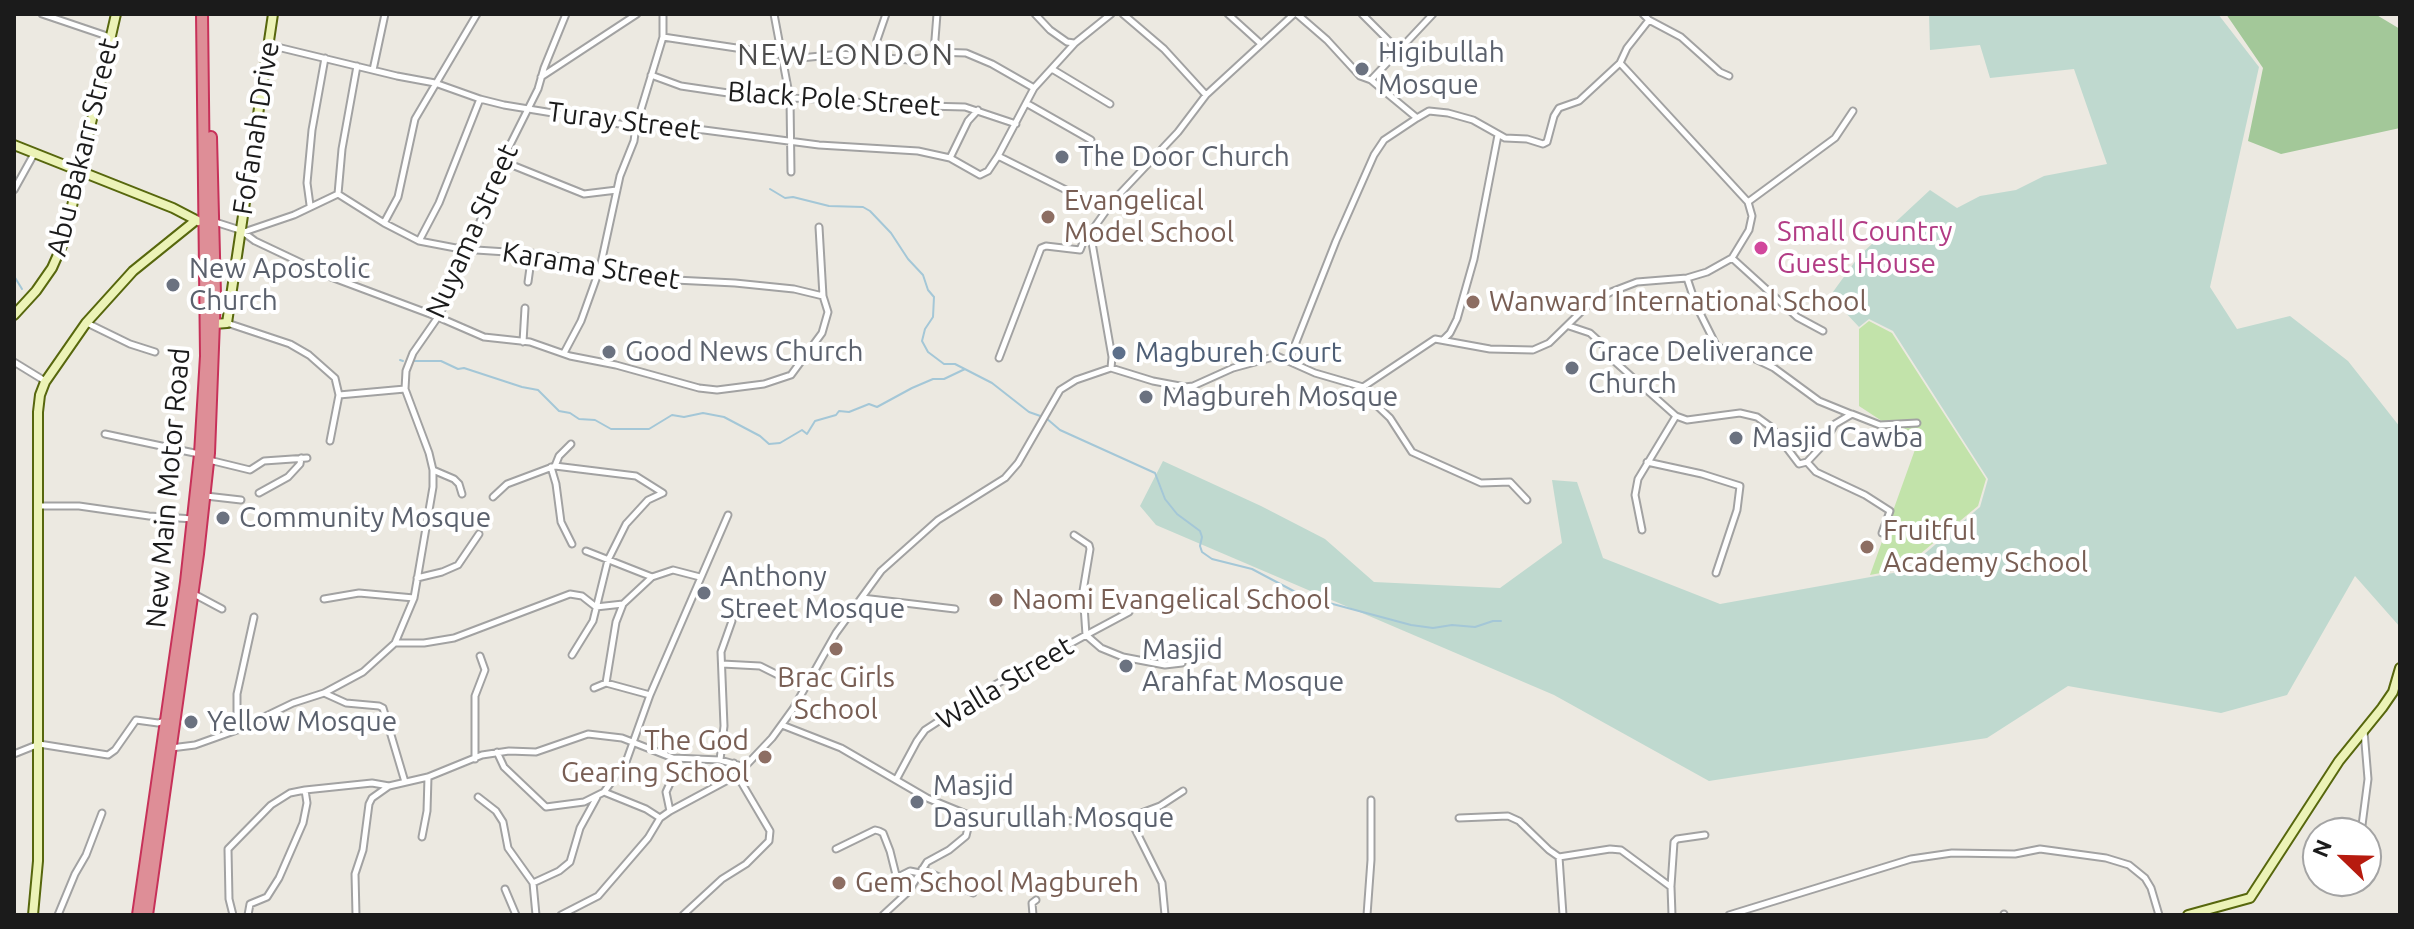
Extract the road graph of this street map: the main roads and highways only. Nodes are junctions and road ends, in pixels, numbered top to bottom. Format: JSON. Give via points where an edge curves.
{"nodes":[{"id":1,"x":204,"y":14,"type":"edge"},
{"id":2,"x":205,"y":221,"type":"junction"},
{"id":3,"x":204,"y":457,"type":"junction"},
{"id":4,"x":194,"y":553,"type":"junction"},
{"id":5,"x":166,"y":748,"type":"junction"},
{"id":6,"x":138,"y":915,"type":"edge"},
{"id":7,"x":147,"y":915,"type":"edge"}],
"edges":[{"from":1,"to":2,"type":"highway","name":"New Main Motor Road"},
{"from":2,"to":3,"type":"highway","name":"New Main Motor Road"},
{"from":2,"to":3,"type":"highway","name":"New Main Motor Road","via":[[214,324]]},
{"from":3,"to":4,"type":"highway","name":"New Main Motor Road","via":[[193,519]]},
{"from":3,"to":4,"type":"highway","name":"New Main Motor Road","via":[[205,496]]},
{"from":4,"to":5,"type":"highway","name":"New Main Motor Road"},
{"from":4,"to":5,"type":"highway","name":"New Main Motor Road","via":[[193,594]]},
{"from":5,"to":6,"type":"highway","name":"New Main Motor Road"},
{"from":5,"to":7,"type":"highway","name":"New Main Motor Road"}]}
